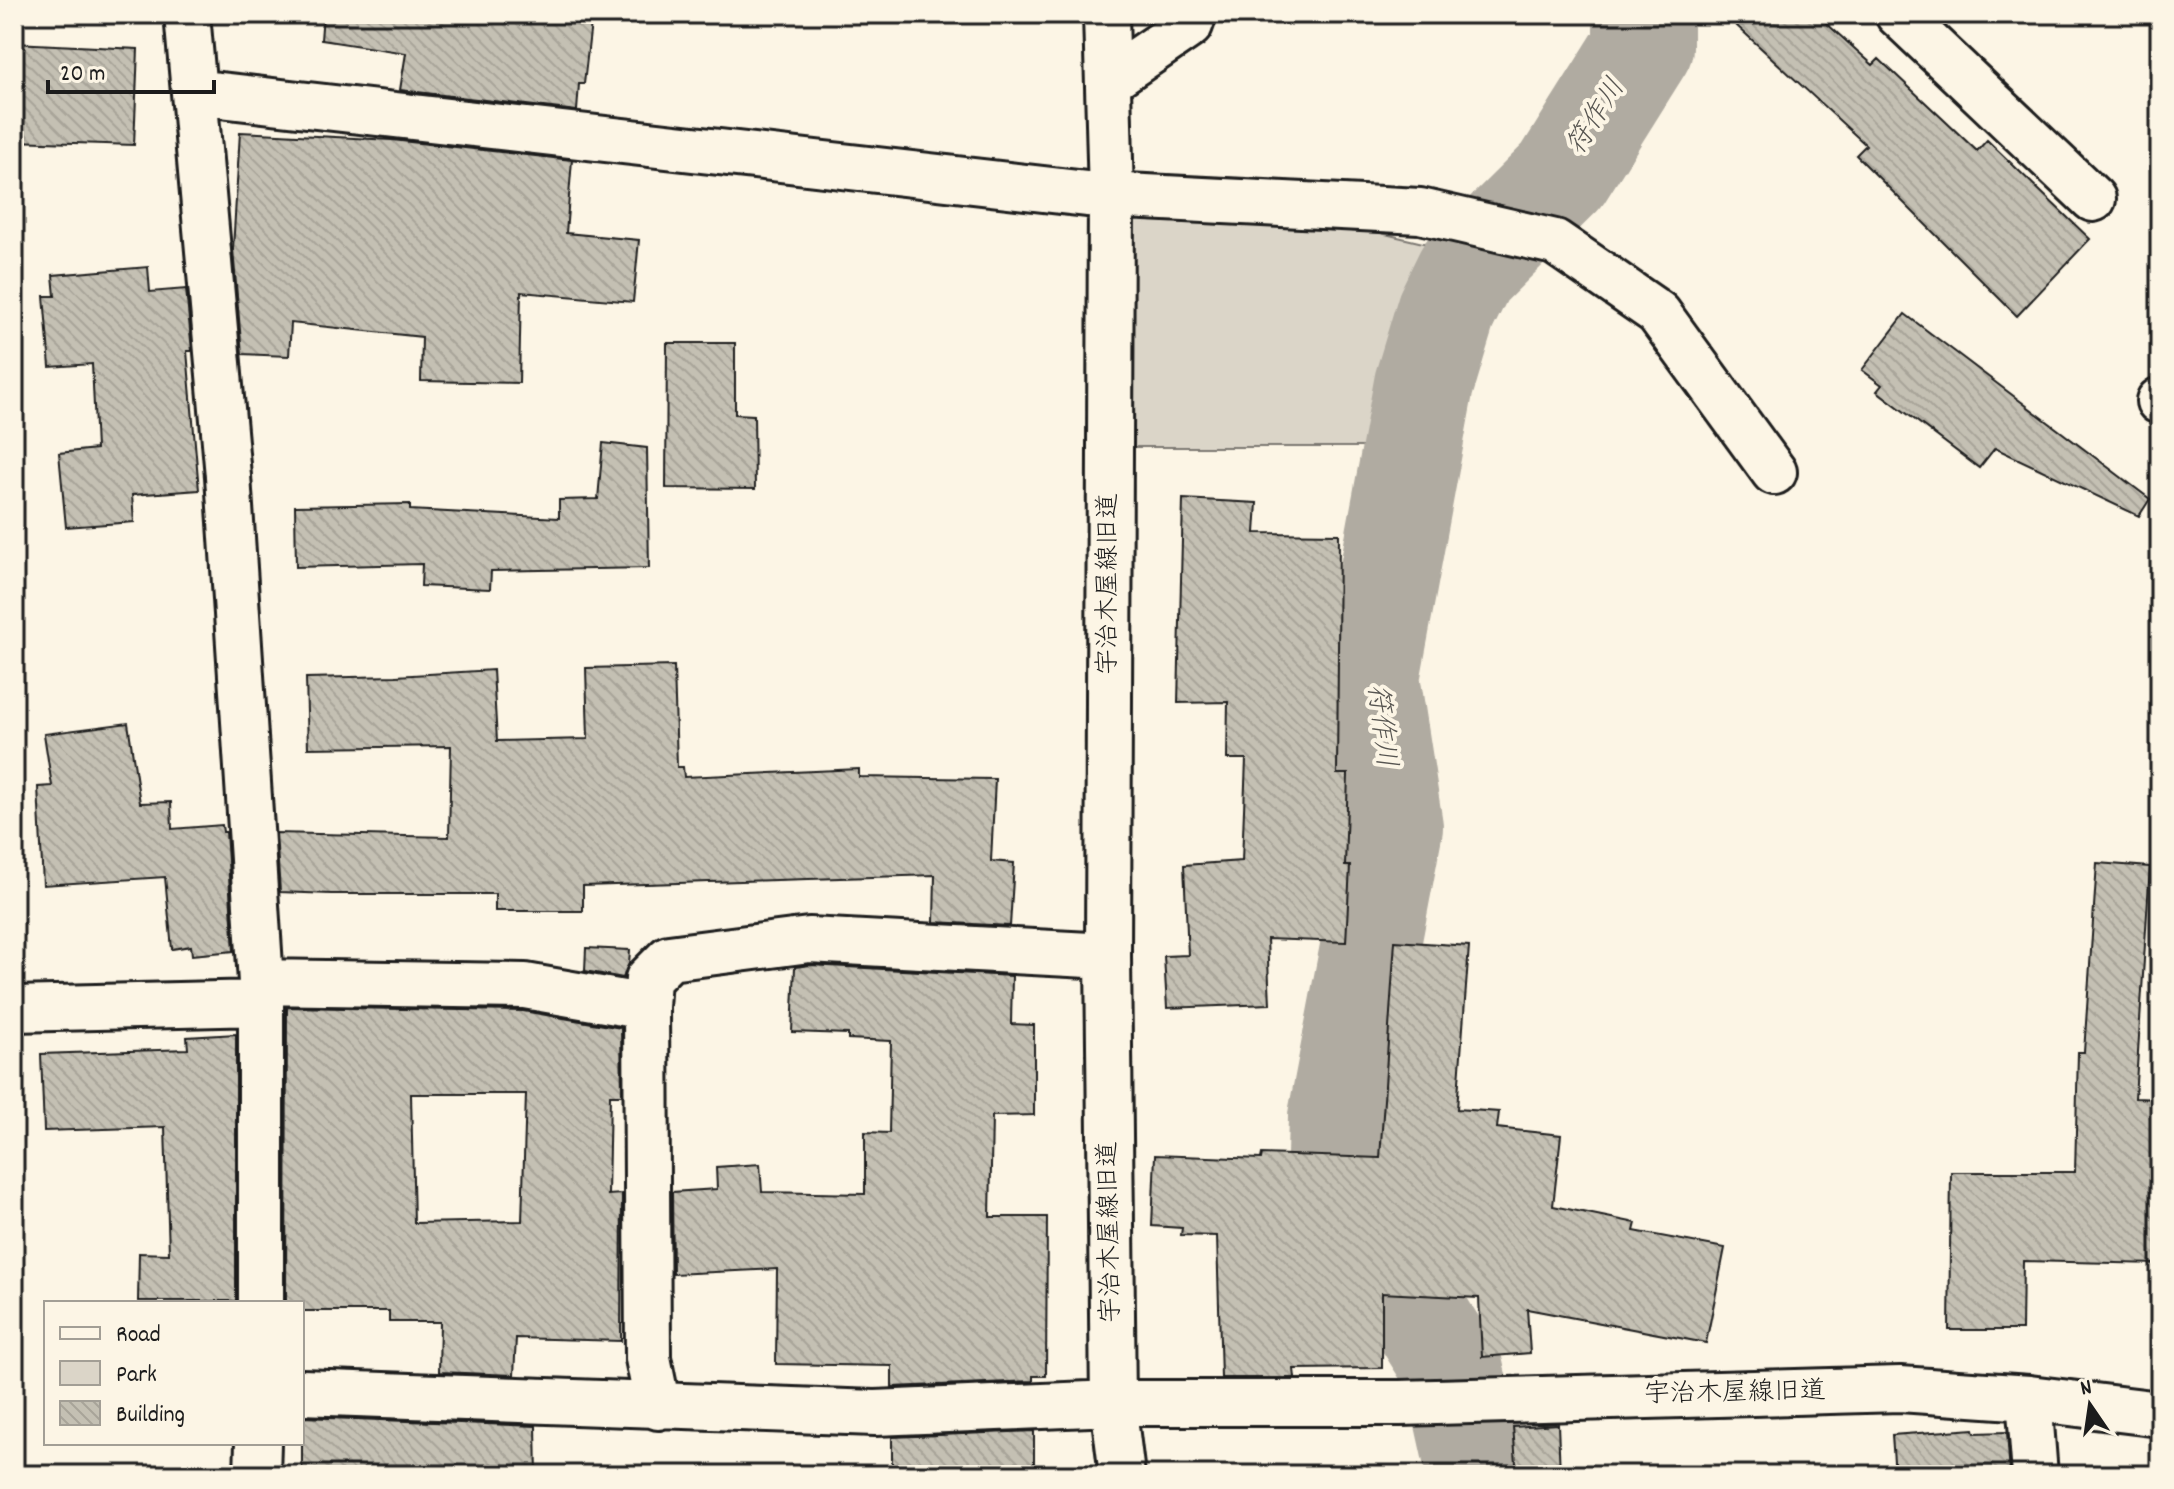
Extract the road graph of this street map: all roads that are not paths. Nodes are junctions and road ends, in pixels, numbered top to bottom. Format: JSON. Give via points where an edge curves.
{"nodes":[{"id":1,"x":187,"y":14,"type":"edge"},
{"id":2,"x":1106,"y":14,"type":"edge"},
{"id":3,"x":1194,"y":14,"type":"edge"},
{"id":4,"x":1898,"y":14,"type":"edge"},
{"id":5,"x":1108,"y":81,"type":"junction"},
{"id":6,"x":194,"y":92,"type":"junction"},
{"id":7,"x":1111,"y":196,"type":"junction"},
{"id":8,"x":2093,"y":199,"type":"dead end"},
{"id":9,"x":1774,"y":472,"type":"dead end"},
{"id":10,"x":1108,"y":956,"type":"junction"},
{"id":11,"x":261,"y":992,"type":"junction"},
{"id":12,"x":646,"y":1007,"type":"junction"},
{"id":13,"x":14,"y":1009,"type":"edge"},
{"id":14,"x":261,"y":1301,"type":"edge"},
{"id":15,"x":304,"y":1392,"type":"edge"},
{"id":16,"x":2029,"y":1398,"type":"junction"},
{"id":17,"x":1113,"y":1403,"type":"junction"},
{"id":18,"x":658,"y":1407,"type":"junction"},
{"id":19,"x":2160,"y":1414,"type":"edge"},
{"id":20,"x":258,"y":1445,"type":"edge"},
{"id":21,"x":257,"y":1475,"type":"edge"},
{"id":22,"x":1122,"y":1475,"type":"edge"},
{"id":23,"x":2035,"y":1475,"type":"edge"}],
"edges":[{"from":1,"to":6,"type":"street"},
{"from":2,"to":5,"type":"street","name":"宇治木屋線旧道"},
{"from":3,"to":5,"type":"street","via":[[1190,25]]},
{"from":4,"to":8,"type":"street"},
{"from":5,"to":7,"type":"street","name":"宇治木屋線旧道"},
{"from":6,"to":7,"type":"street"},
{"from":6,"to":11,"type":"street","via":[[228,476]]},
{"from":7,"to":9,"type":"street","via":[[1420,211],[1555,242],[1658,313]]},
{"from":7,"to":10,"type":"street","name":"宇治木屋線旧道"},
{"from":10,"to":12,"type":"street","via":[[809,940],[669,958],[648,979]]},
{"from":10,"to":17,"type":"street","name":"宇治木屋線旧道"},
{"from":11,"to":12,"type":"street","via":[[525,986]]},
{"from":11,"to":13,"type":"street"},
{"from":11,"to":14,"type":"street"},
{"from":12,"to":18,"type":"street","via":[[648,1358]]},
{"from":15,"to":18,"type":"street"},
{"from":16,"to":17,"type":"street","name":"宇治木屋線旧道","via":[[1900,1389],[1400,1403]]},
{"from":16,"to":19,"type":"street","name":"宇治木屋線旧道"},
{"from":16,"to":23,"type":"street"},
{"from":17,"to":18,"type":"street","via":[[875,1413]]},
{"from":17,"to":22,"type":"street"},
{"from":20,"to":21,"type":"street"}]}
